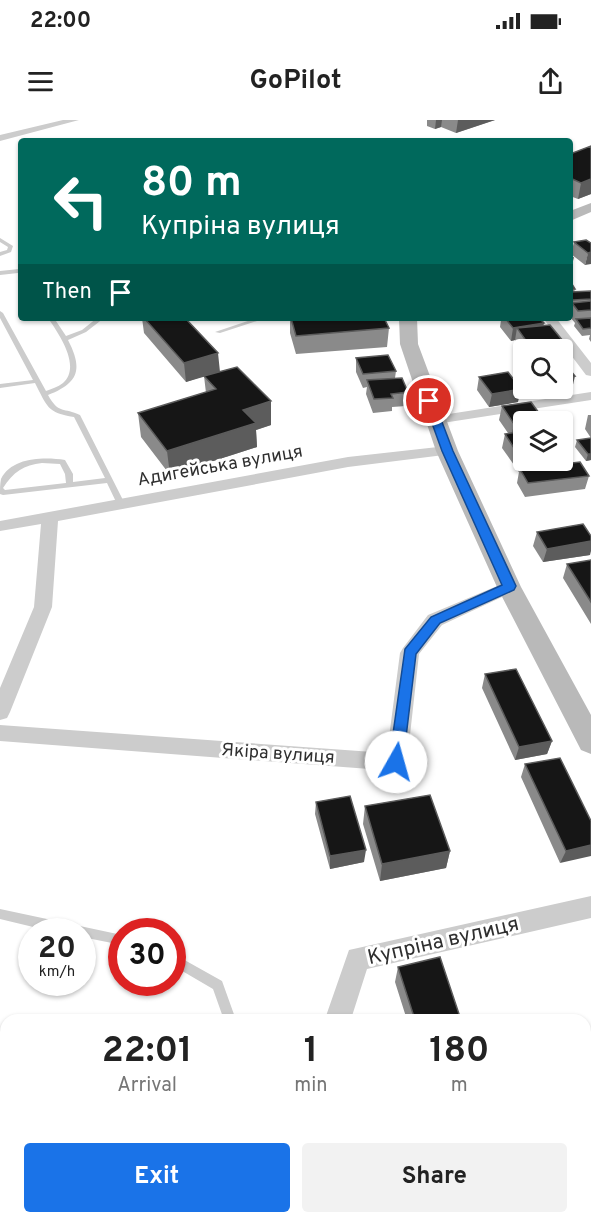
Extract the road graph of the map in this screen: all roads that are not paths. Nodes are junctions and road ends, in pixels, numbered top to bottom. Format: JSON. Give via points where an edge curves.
{"nodes":[{"id":1,"x":74,"y":120,"type":"edge"},
{"id":2,"x":0,"y":138,"type":"edge"},
{"id":3,"x":591,"y":207,"type":"edge"},
{"id":4,"x":573,"y":215,"type":"edge"},
{"id":5,"x":0,"y":239,"type":"edge"},
{"id":6,"x":0,"y":254,"type":"edge"},
{"id":7,"x":18,"y":271,"type":"edge"},
{"id":8,"x":0,"y":273,"type":"edge"},
{"id":9,"x":0,"y":313,"type":"edge"},
{"id":10,"x":53,"y":321,"type":"edge"},
{"id":11,"x":97,"y":321,"type":"edge"},
{"id":12,"x":253,"y":321,"type":"edge"},
{"id":13,"x":408,"y":321,"type":"edge"},
{"id":14,"x":551,"y":321,"type":"edge"},
{"id":15,"x":218,"y":332,"type":"dead end"},
{"id":16,"x":64,"y":339,"type":"junction"},
{"id":17,"x":591,"y":372,"type":"edge"},
{"id":18,"x":36,"y":381,"type":"junction"},
{"id":19,"x":0,"y":386,"type":"edge"},
{"id":20,"x":44,"y":394,"type":"junction"},
{"id":21,"x":591,"y":396,"type":"edge"},
{"id":22,"x":436,"y":420,"type":"junction"},
{"id":23,"x":447,"y":451,"type":"junction"},
{"id":24,"x":109,"y":480,"type":"junction"},
{"id":25,"x":70,"y":485,"type":"junction"},
{"id":26,"x":0,"y":489,"type":"edge"},
{"id":27,"x":121,"y":504,"type":"junction"},
{"id":28,"x":50,"y":518,"type":"junction"},
{"id":29,"x":0,"y":526,"type":"edge"},
{"id":30,"x":510,"y":586,"type":"junction"},
{"id":31,"x":0,"y":712,"type":"edge"},
{"id":32,"x":0,"y":733,"type":"edge"},
{"id":33,"x":591,"y":742,"type":"edge"},
{"id":34,"x":591,"y":907,"type":"edge"},
{"id":35,"x":0,"y":915,"type":"edge"},
{"id":36,"x":18,"y":919,"type":"edge"},
{"id":37,"x":186,"y":966,"type":"edge"},
{"id":38,"x":228,"y":1014,"type":"edge"},
{"id":39,"x":342,"y":1014,"type":"edge"}],
"edges":[{"from":1,"to":2,"type":"street"},
{"from":3,"to":4,"type":"main road"},
{"from":5,"to":6,"type":"lane","via":[[11,247]]},
{"from":7,"to":8,"type":"lane"},
{"from":9,"to":18,"type":"lane"},
{"from":10,"to":16,"type":"lane"},
{"from":11,"to":16,"type":"lane"},
{"from":12,"to":15,"type":"lane"},
{"from":13,"to":22,"type":"main road","via":[[409,344]]},
{"from":14,"to":17,"type":"street"},
{"from":16,"to":20,"type":"lane","via":[[71,349],[69,380]]},
{"from":18,"to":19,"type":"lane"},
{"from":18,"to":20,"type":"lane"},
{"from":20,"to":24,"type":"lane","via":[[51,407],[77,415]]},
{"from":21,"to":22,"type":"street"},
{"from":22,"to":23,"type":"main road"},
{"from":23,"to":27,"type":"street","name":"Адигейська вулиця","via":[[348,462]]},
{"from":23,"to":30,"type":"main road"},
{"from":24,"to":25,"type":"lane"},
{"from":24,"to":27,"type":"lane"},
{"from":25,"to":26,"type":"lane","via":[[3,493]]},
{"from":25,"to":26,"type":"lane","via":[[62,462],[50,460],[19,464],[5,477]]},
{"from":27,"to":28,"type":"street","name":"Адигейська вулиця"},
{"from":28,"to":29,"type":"street","name":"Адигейська вулиця"},
{"from":28,"to":31,"type":"street","via":[[43,607]]},
{"from":30,"to":32,"type":"street","name":"Якіра вулиця","via":[[435,620],[410,653],[396,762]]},
{"from":30,"to":33,"type":"main road"},
{"from":34,"to":39,"type":"street","name":"Купріна вулиця","via":[[358,959]]},
{"from":35,"to":36,"type":"lane"},
{"from":37,"to":38,"type":"lane","via":[[218,985]]}]}
